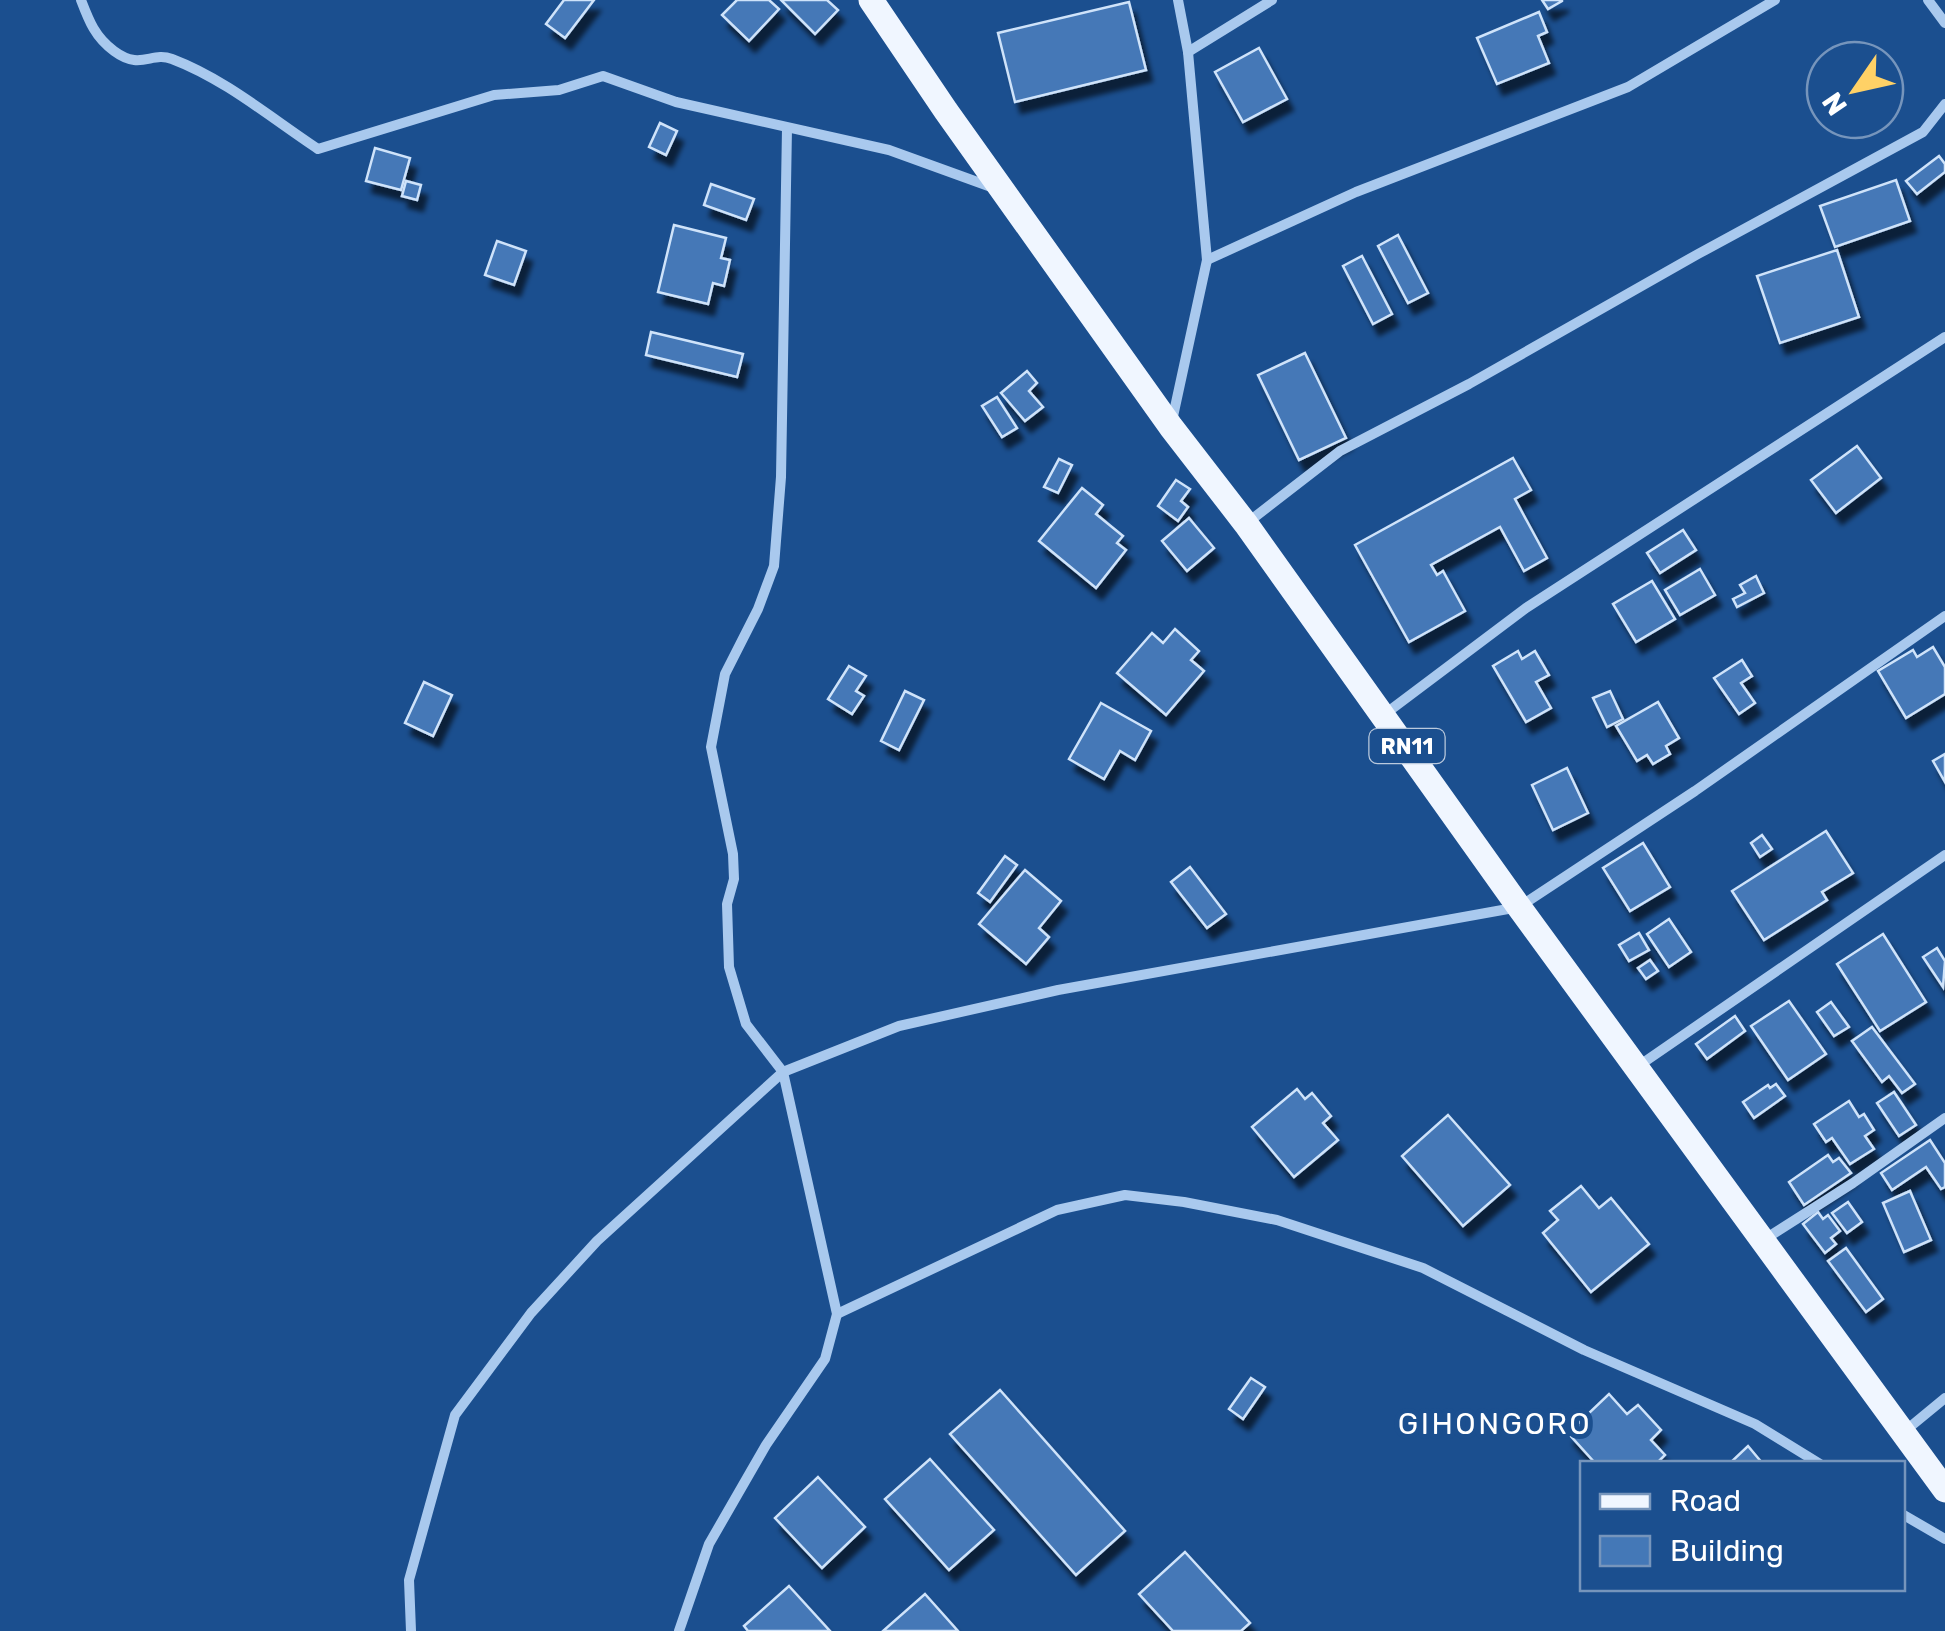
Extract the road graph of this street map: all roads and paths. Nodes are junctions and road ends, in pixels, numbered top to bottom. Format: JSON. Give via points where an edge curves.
{"nodes":[{"id":1,"x":81,"y":0,"type":"edge"},
{"id":2,"x":871,"y":0,"type":"edge"},
{"id":3,"x":1178,"y":0,"type":"edge"},
{"id":4,"x":1272,"y":0,"type":"edge"},
{"id":5,"x":1776,"y":0,"type":"edge"},
{"id":6,"x":1928,"y":0,"type":"edge"},
{"id":7,"x":1945,"y":23,"type":"edge"},
{"id":8,"x":1188,"y":52,"type":"junction"},
{"id":9,"x":1945,"y":104,"type":"edge"},
{"id":10,"x":787,"y":128,"type":"junction"},
{"id":11,"x":1002,"y":191,"type":"junction"},
{"id":12,"x":1207,"y":260,"type":"junction"},
{"id":13,"x":1945,"y":338,"type":"edge"},
{"id":14,"x":1171,"y":427,"type":"junction"},
{"id":15,"x":1246,"y":524,"type":"junction"},
{"id":16,"x":1945,"y":616,"type":"edge"},
{"id":17,"x":1384,"y":714,"type":"junction"},
{"id":18,"x":1945,"y":855,"type":"edge"},
{"id":19,"x":1519,"y":907,"type":"junction"},
{"id":20,"x":1636,"y":1068,"type":"junction"},
{"id":21,"x":783,"y":1072,"type":"junction"},
{"id":22,"x":1945,"y":1118,"type":"edge"},
{"id":23,"x":1764,"y":1240,"type":"junction"},
{"id":24,"x":836,"y":1314,"type":"junction"},
{"id":25,"x":1945,"y":1398,"type":"edge"},
{"id":26,"x":1904,"y":1431,"type":"junction"},
{"id":27,"x":1815,"y":1461,"type":"edge"},
{"id":28,"x":1945,"y":1490,"type":"edge"},
{"id":29,"x":1905,"y":1516,"type":"edge"},
{"id":30,"x":1945,"y":1539,"type":"edge"},
{"id":31,"x":411,"y":1631,"type":"edge"},
{"id":32,"x":679,"y":1631,"type":"edge"}],
"edges":[{"from":1,"to":10,"type":"street","via":[[94,33],[115,52],[135,62],[167,56],[318,149],[494,95],[559,90],[602,76],[676,102]]},
{"from":2,"to":11,"type":"main road","number":"RN11"},
{"from":3,"to":8,"type":"street"},
{"from":4,"to":8,"type":"street"},
{"from":5,"to":12,"type":"street","via":[[1628,88],[1356,192]]},
{"from":6,"to":7,"type":"street"},
{"from":8,"to":12,"type":"street"},
{"from":9,"to":15,"type":"street","via":[[1923,132],[1340,452]]},
{"from":10,"to":11,"type":"street","via":[[890,150]]},
{"from":10,"to":21,"type":"street","via":[[782,478],[774,566],[726,674],[711,746],[733,854],[729,967],[746,1024]]},
{"from":11,"to":14,"type":"main road","number":"RN11"},
{"from":12,"to":14,"type":"street"},
{"from":13,"to":17,"type":"street","via":[[1526,608]]},
{"from":14,"to":15,"type":"main road","number":"RN11"},
{"from":15,"to":17,"type":"main road","number":"RN11"},
{"from":16,"to":19,"type":"street"},
{"from":17,"to":19,"type":"main road","number":"RN11"},
{"from":18,"to":20,"type":"street"},
{"from":19,"to":20,"type":"main road","number":"RN11"},
{"from":19,"to":21,"type":"street","via":[[1074,987],[899,1026]]},
{"from":20,"to":23,"type":"main road","number":"RN11"},
{"from":21,"to":24,"type":"street"},
{"from":21,"to":31,"type":"street","via":[[597,1241],[531,1313],[455,1415],[409,1580]]},
{"from":22,"to":23,"type":"street"},
{"from":23,"to":26,"type":"main road","number":"RN11"},
{"from":24,"to":27,"type":"street","via":[[1057,1210],[1125,1195],[1184,1202],[1277,1220],[1424,1268],[1584,1350],[1755,1424]]},
{"from":24,"to":32,"type":"street","via":[[825,1359],[766,1444],[710,1544]]},
{"from":25,"to":26,"type":"street"},
{"from":26,"to":28,"type":"main road","number":"RN11"},
{"from":29,"to":30,"type":"street"}]}
